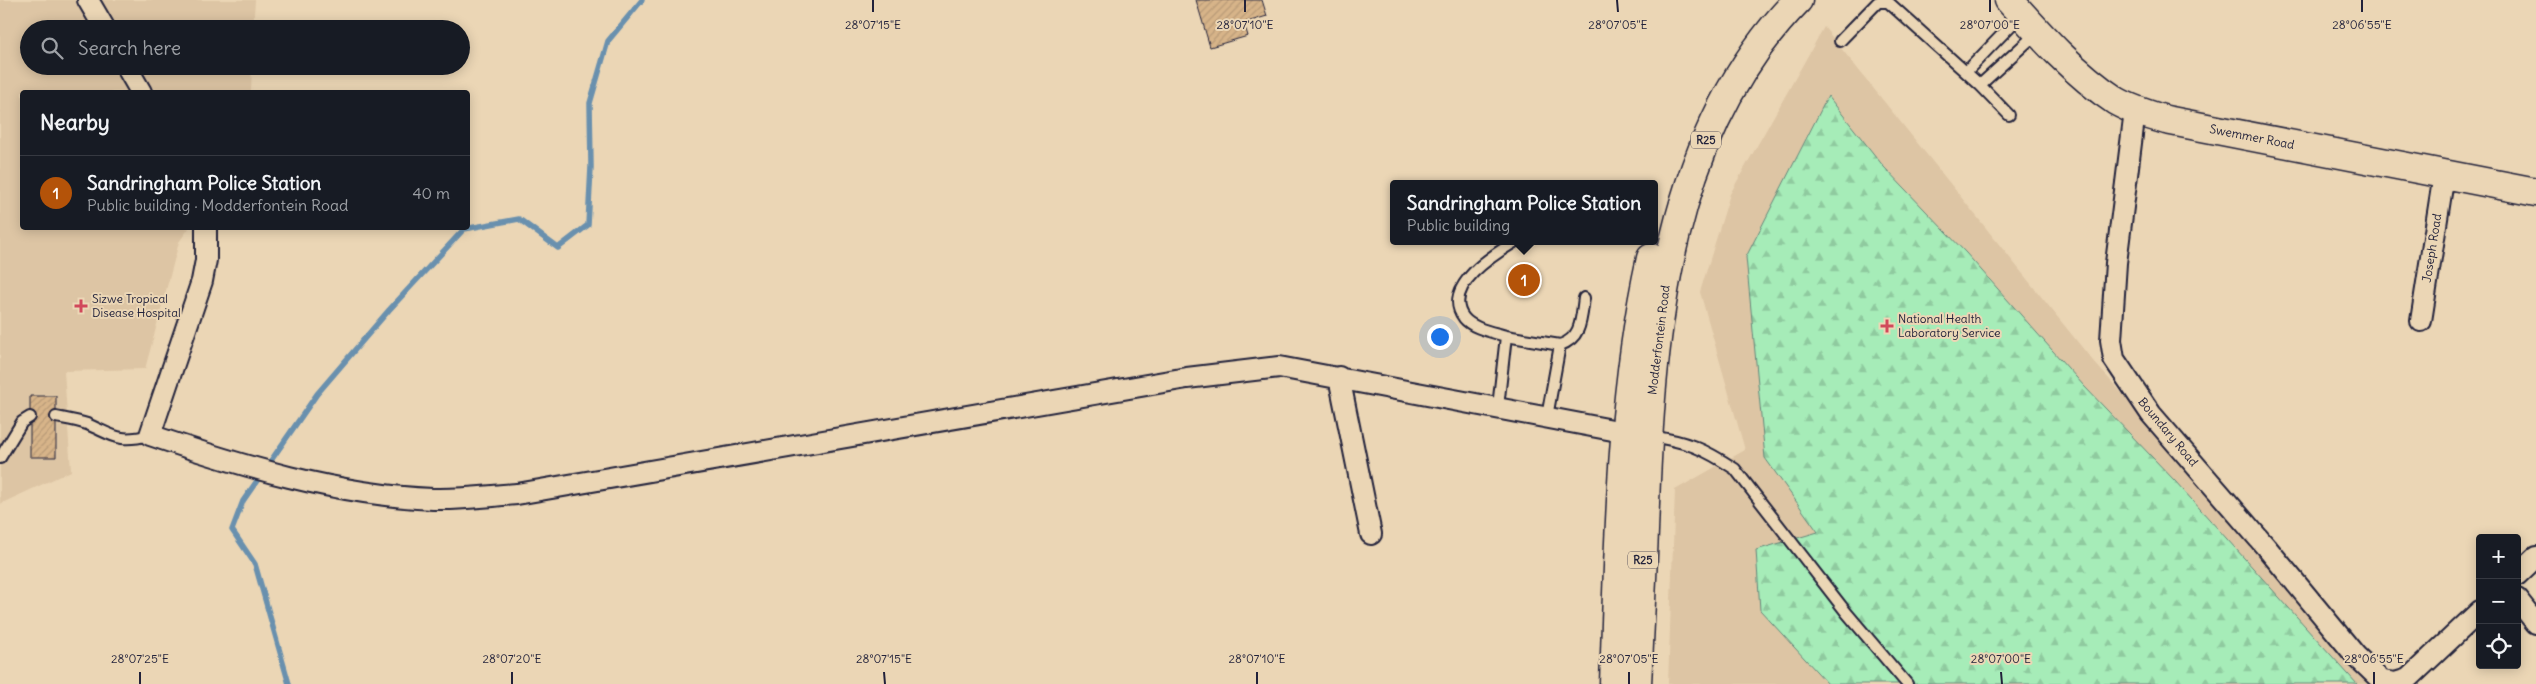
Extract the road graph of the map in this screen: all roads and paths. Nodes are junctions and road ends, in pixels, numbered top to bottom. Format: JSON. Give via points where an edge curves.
{"nodes":[{"id":1,"x":88,"y":0,"type":"edge"},
{"id":2,"x":1773,"y":0,"type":"edge"},
{"id":3,"x":1798,"y":0,"type":"edge"},
{"id":4,"x":2023,"y":16,"type":"edge"},
{"id":5,"x":100,"y":20,"type":"edge"},
{"id":6,"x":1840,"y":42,"type":"dead end"},
{"id":7,"x":1966,"y":72,"type":"junction"},
{"id":8,"x":131,"y":75,"type":"edge"},
{"id":9,"x":1980,"y":85,"type":"junction"},
{"id":10,"x":140,"y":90,"type":"edge"},
{"id":11,"x":2135,"y":110,"type":"junction"},
{"id":12,"x":2009,"y":114,"type":"dead end"},
{"id":13,"x":2444,"y":174,"type":"junction"},
{"id":14,"x":2536,"y":192,"type":"edge"},
{"id":15,"x":206,"y":230,"type":"edge"},
{"id":16,"x":1658,"y":230,"type":"edge"},
{"id":17,"x":1509,"y":245,"type":"edge"},
{"id":18,"x":1654,"y":245,"type":"edge"},
{"id":19,"x":1584,"y":298,"type":"dead end"},
{"id":20,"x":2421,"y":322,"type":"dead end"},
{"id":21,"x":1506,"y":336,"type":"junction"},
{"id":22,"x":1560,"y":345,"type":"junction"},
{"id":23,"x":1339,"y":377,"type":"junction"},
{"id":24,"x":1498,"y":407,"type":"junction"},
{"id":25,"x":30,"y":417,"type":"dead end"},
{"id":26,"x":56,"y":417,"type":"dead end"},
{"id":27,"x":1547,"y":417,"type":"junction"},
{"id":28,"x":1636,"y":434,"type":"junction"},
{"id":29,"x":150,"y":435,"type":"junction"},
{"id":30,"x":0,"y":458,"type":"edge"},
{"id":31,"x":1371,"y":534,"type":"dead end"},
{"id":32,"x":2536,"y":557,"type":"edge"},
{"id":33,"x":2521,"y":571,"type":"edge"},
{"id":34,"x":2521,"y":604,"type":"edge"},
{"id":35,"x":2476,"y":615,"type":"edge"},
{"id":36,"x":2536,"y":623,"type":"edge"},
{"id":37,"x":2395,"y":683,"type":"edge"},
{"id":38,"x":1614,"y":684,"type":"edge"},
{"id":39,"x":1638,"y":684,"type":"edge"},
{"id":40,"x":1907,"y":684,"type":"edge"}],
"edges":[{"from":1,"to":5,"type":"street"},
{"from":2,"to":16,"type":"main road","name":"Modderfontein Road","number":"R25","via":[[1724,67],[1686,142]]},
{"from":3,"to":28,"type":"main road","name":"Modderfontein Road","number":"R25","via":[[1738,76],[1703,145],[1673,245]]},
{"from":4,"to":7,"type":"lane"},
{"from":4,"to":9,"type":"lane"},
{"from":4,"to":11,"type":"main road","name":"Swemmer Road","via":[[2053,48],[2116,100]]},
{"from":6,"to":7,"type":"lane","via":[[1878,2],[1888,2]]},
{"from":7,"to":9,"type":"lane"},
{"from":8,"to":10,"type":"street"},
{"from":9,"to":12,"type":"lane"},
{"from":11,"to":13,"type":"main road","name":"Swemmer Road","via":[[2166,120]]},
{"from":11,"to":37,"type":"street","name":"Boundary Road","via":[[2116,263],[2110,340],[2114,359],[2151,414],[2356,656],[2382,681]]},
{"from":13,"to":14,"type":"main road","name":"Swemmer Road"},
{"from":13,"to":20,"type":"street","name":"Joseph Road"},
{"from":15,"to":29,"type":"street","via":[[202,282]]},
{"from":17,"to":21,"type":"lane","via":[[1492,255],[1467,279],[1459,302],[1464,318],[1472,325]]},
{"from":18,"to":28,"type":"main road","name":"Modderfontein Road","number":"R25","via":[[1642,297]]},
{"from":19,"to":22,"type":"lane","via":[[1577,334],[1570,342]]},
{"from":21,"to":22,"type":"lane"},
{"from":21,"to":24,"type":"lane"},
{"from":22,"to":27,"type":"lane"},
{"from":23,"to":24,"type":"street"},
{"from":23,"to":29,"type":"street","via":[[1279,367],[1243,370],[517,494],[435,499],[391,496],[304,480],[206,454]]},
{"from":23,"to":31,"type":"street"},
{"from":24,"to":27,"type":"street"},
{"from":25,"to":30,"type":"lane","via":[[22,422]]},
{"from":26,"to":29,"type":"lane","via":[[85,424],[116,438],[132,440]]},
{"from":27,"to":28,"type":"street"},
{"from":28,"to":38,"type":"main road","name":"Modderfontein Road","number":"R25"},
{"from":28,"to":39,"type":"main road","name":"Modderfontein Road","number":"R25"},
{"from":28,"to":40,"type":"lane","via":[[1680,440],[1712,454],[1734,470]]},
{"from":32,"to":33,"type":"street"},
{"from":34,"to":36,"type":"street"},
{"from":35,"to":37,"type":"street","via":[[2414,674]]}]}
